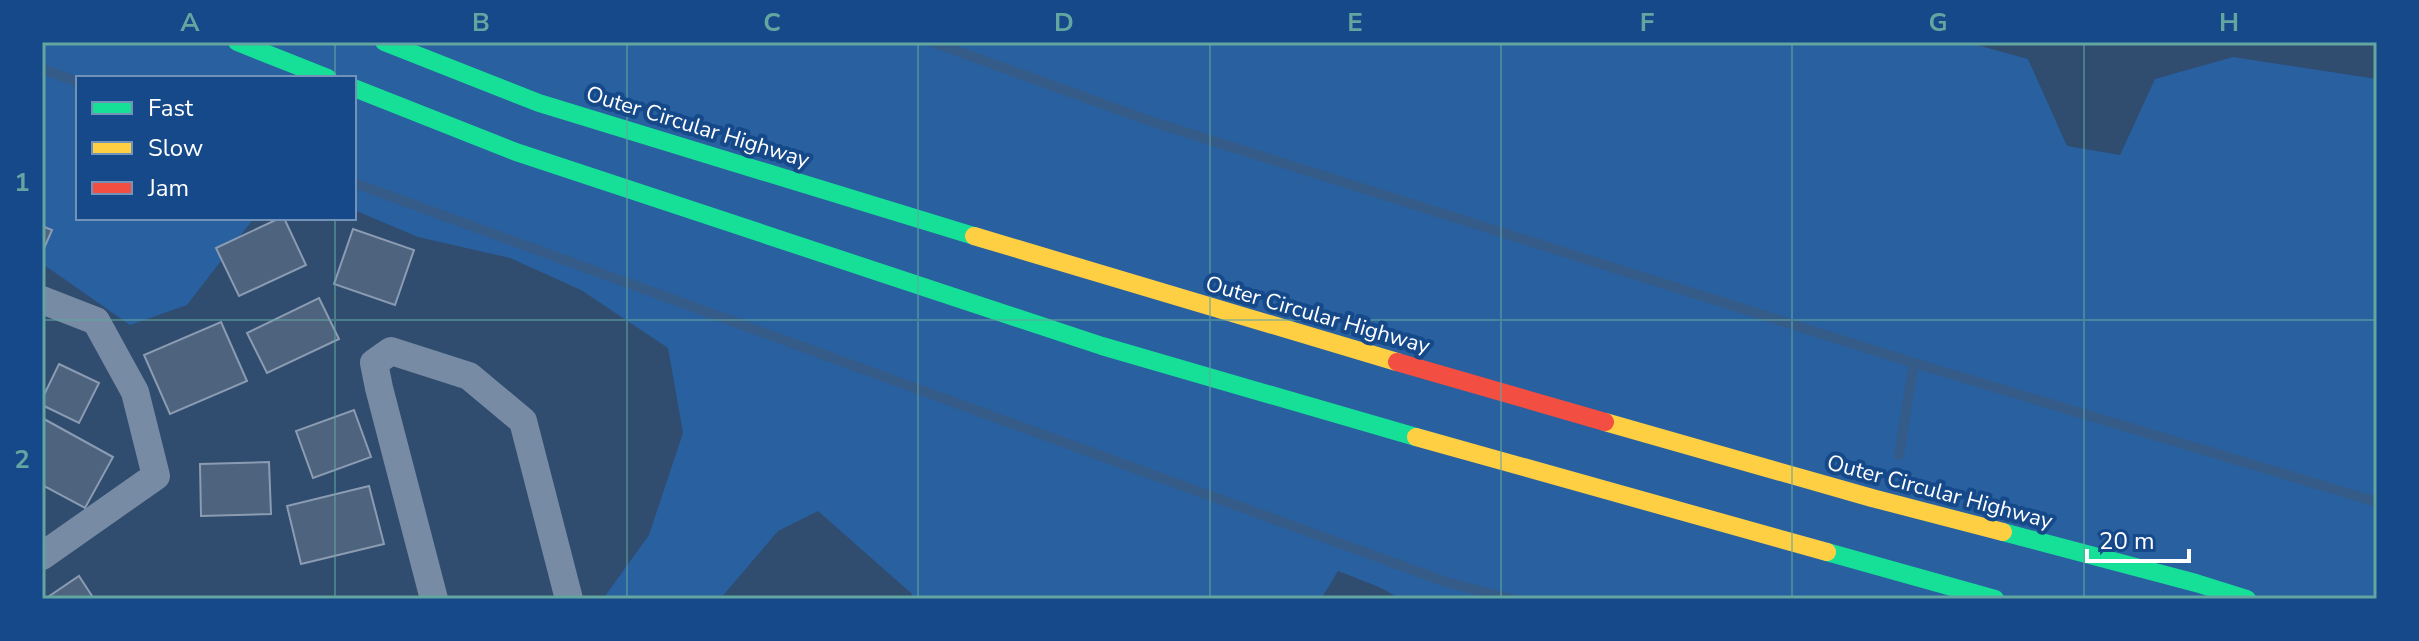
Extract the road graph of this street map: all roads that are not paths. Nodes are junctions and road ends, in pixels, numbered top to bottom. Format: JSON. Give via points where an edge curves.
{"nodes":[{"id":1,"x":237,"y":42,"type":"edge"},
{"id":2,"x":384,"y":42,"type":"edge"},
{"id":3,"x":323,"y":76,"type":"edge"},
{"id":4,"x":356,"y":89,"type":"edge"},
{"id":5,"x":42,"y":300,"type":"edge"},
{"id":6,"x":42,"y":556,"type":"edge"},
{"id":7,"x":434,"y":599,"type":"edge"},
{"id":8,"x":569,"y":599,"type":"edge"},
{"id":9,"x":1995,"y":599,"type":"edge"},
{"id":10,"x":2247,"y":599,"type":"edge"}],
"edges":[{"from":1,"to":3,"type":"highway"},
{"from":2,"to":10,"type":"highway","name":"Outer Circular Highway","via":[[539,103],[1121,281],[1532,402]]},
{"from":4,"to":9,"type":"highway","via":[[516,152],[1102,346]]},
{"from":5,"to":6,"type":"street","via":[[96,321],[135,392],[156,476]]},
{"from":7,"to":8,"type":"street","via":[[374,363],[391,351],[469,376],[523,421]]}]}
